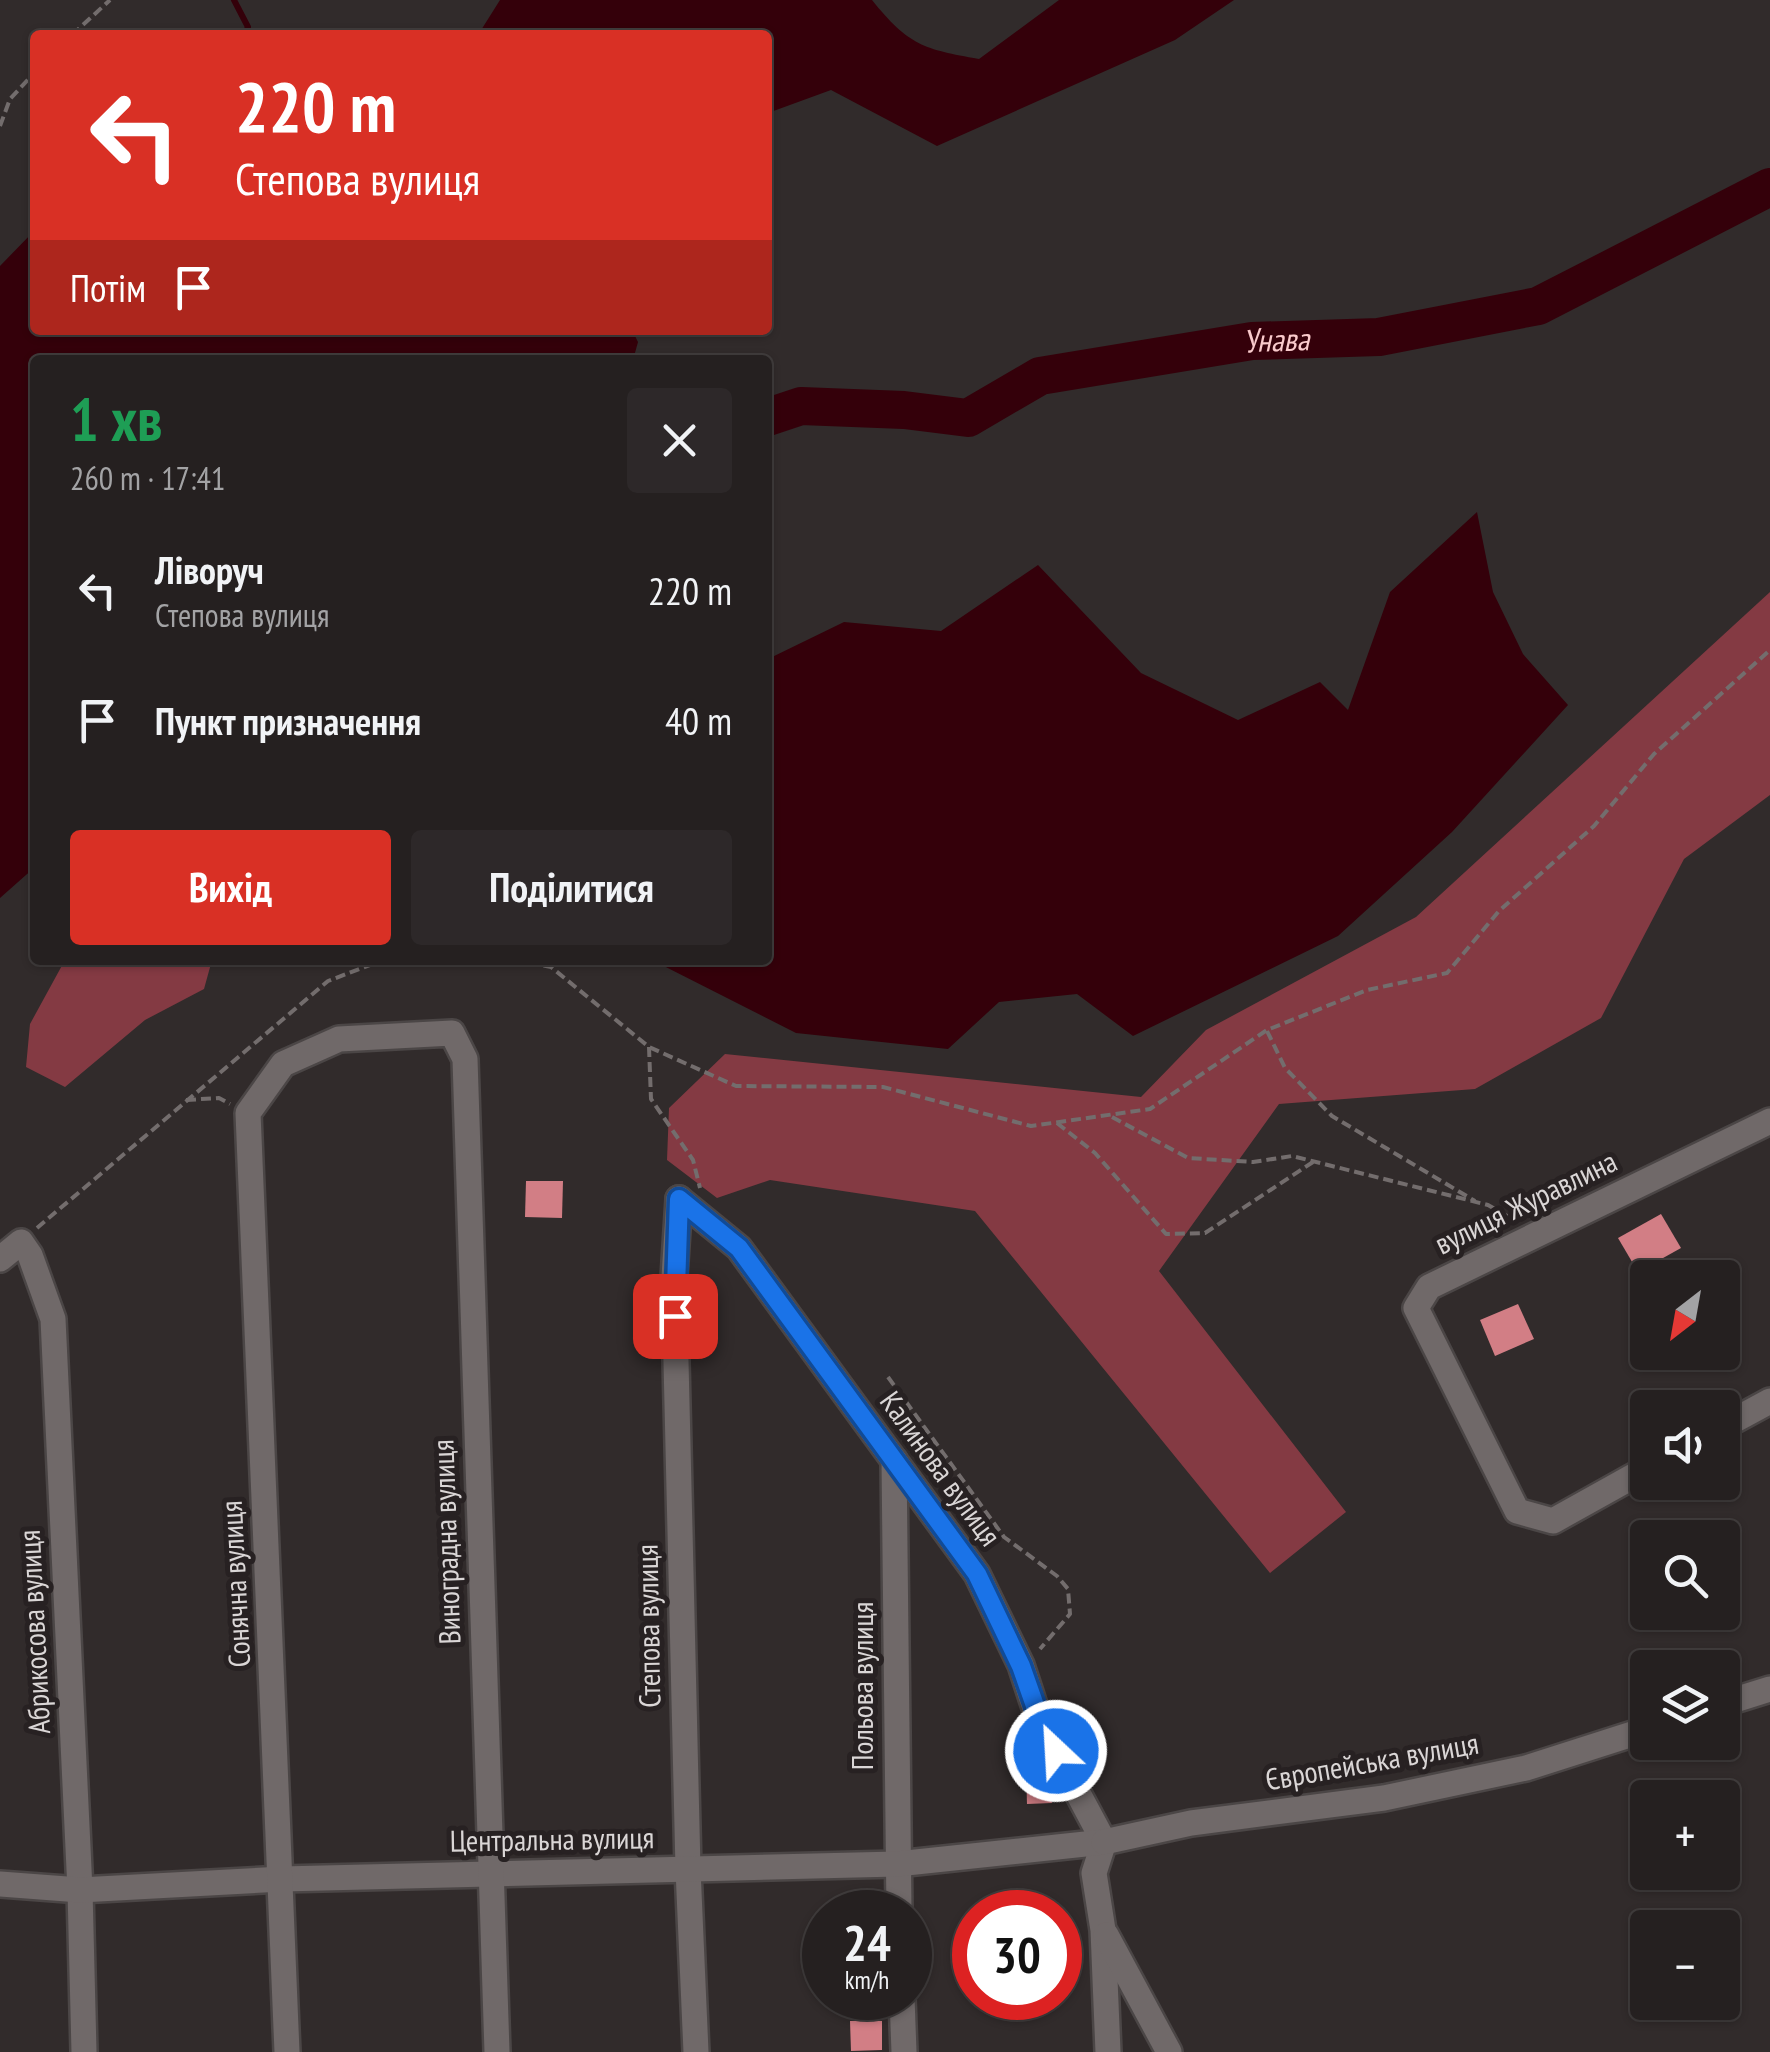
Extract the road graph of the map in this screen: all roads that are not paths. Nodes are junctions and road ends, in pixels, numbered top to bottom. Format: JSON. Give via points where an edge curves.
{"nodes":[{"id":1,"x":452,"y":1033,"type":"joint"},
{"id":2,"x":1770,"y":1120,"type":"edge"},
{"id":3,"x":679,"y":1199,"type":"joint"},
{"id":4,"x":0,"y":1259,"type":"edge"},
{"id":5,"x":1770,"y":1400,"type":"edge"},
{"id":6,"x":1740,"y":1417,"type":"edge"},
{"id":7,"x":894,"y":1460,"type":"junction"},
{"id":8,"x":1630,"y":1478,"type":"edge"},
{"id":9,"x":1770,"y":1689,"type":"edge"},
{"id":10,"x":1740,"y":1698,"type":"edge"},
{"id":11,"x":1630,"y":1734,"type":"edge"},
{"id":12,"x":1104,"y":1842,"type":"junction"},
{"id":13,"x":897,"y":1864,"type":"junction"},
{"id":14,"x":688,"y":1869,"type":"junction"},
{"id":15,"x":490,"y":1874,"type":"junction"},
{"id":16,"x":282,"y":1879,"type":"junction"},
{"id":17,"x":0,"y":1884,"type":"edge"},
{"id":18,"x":80,"y":1890,"type":"junction"},
{"id":19,"x":898,"y":1890,"type":"edge"},
{"id":20,"x":1103,"y":1930,"type":"junction"},
{"id":21,"x":903,"y":2020,"type":"edge"},
{"id":22,"x":84,"y":2052,"type":"edge"},
{"id":23,"x":287,"y":2052,"type":"edge"},
{"id":24,"x":497,"y":2052,"type":"edge"},
{"id":25,"x":696,"y":2052,"type":"edge"},
{"id":26,"x":904,"y":2052,"type":"edge"},
{"id":27,"x":1108,"y":2052,"type":"edge"},
{"id":28,"x":1168,"y":2052,"type":"edge"}],
"edges":[{"from":1,"to":15,"type":"street","name":"Виноградна вулиця","via":[[465,1059]]},
{"from":1,"to":16,"type":"street","name":"Сонячна вулиця","via":[[339,1039],[282,1064],[248,1113]]},
{"from":2,"to":8,"type":"street","name":"вулиця Журавлина","via":[[1428,1287],[1416,1308],[1517,1510],[1553,1520]]},
{"from":3,"to":7,"type":"street","name":"Калинова вулиця","via":[[739,1248]]},
{"from":3,"to":14,"type":"street","name":"Степова вулиця","via":[[674,1277]]},
{"from":4,"to":18,"type":"street","name":"Абрикосова вулиця","via":[[21,1242],[53,1319]]},
{"from":5,"to":6,"type":"street"},
{"from":7,"to":12,"type":"street","name":"Калинова вулиця","via":[[977,1574],[1040,1720]]},
{"from":7,"to":13,"type":"street","name":"Польова вулиця"},
{"from":9,"to":10,"type":"street"},
{"from":11,"to":12,"type":"street","name":"Європейська вулиця","via":[[1526,1768],[1438,1787]]},
{"from":12,"to":13,"type":"street","name":"Центральна вулиця"},
{"from":12,"to":20,"type":"street","via":[[1094,1874]]},
{"from":13,"to":14,"type":"street","name":"Центральна вулиця"},
{"from":13,"to":19,"type":"street","name":"Польова вулиця"},
{"from":14,"to":15,"type":"street","name":"Центральна вулиця"},
{"from":14,"to":25,"type":"street","name":"Степова вулиця"},
{"from":15,"to":16,"type":"street","name":"Центральна вулиця"},
{"from":15,"to":24,"type":"street","name":"Виноградна вулиця"},
{"from":16,"to":18,"type":"street","name":"Центральна вулиця"},
{"from":16,"to":23,"type":"street","name":"Сонячна вулиця"},
{"from":17,"to":18,"type":"street","name":"Центральна вулиця"},
{"from":18,"to":22,"type":"street","name":"Абрикосова вулиця"},
{"from":20,"to":27,"type":"street"},
{"from":20,"to":28,"type":"street"},
{"from":21,"to":26,"type":"street"}]}
